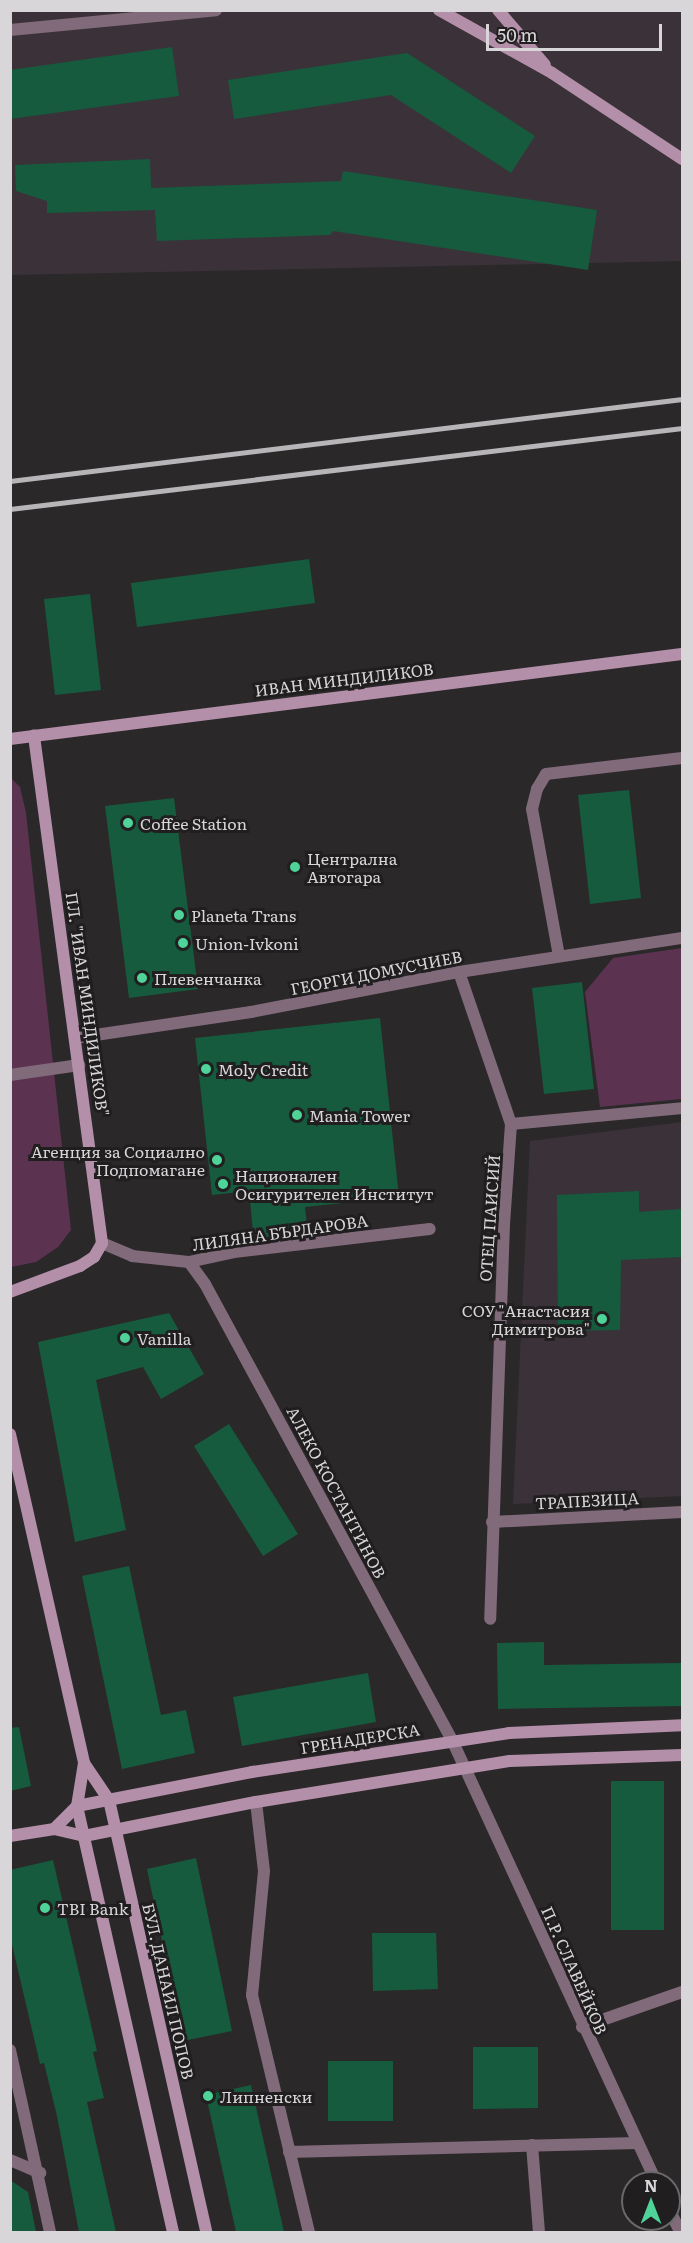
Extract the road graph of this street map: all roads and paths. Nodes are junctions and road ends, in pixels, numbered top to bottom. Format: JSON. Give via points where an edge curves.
{"nodes":[{"id":1,"x":216,"y":10,"type":"edge"},
{"id":2,"x":498,"y":10,"type":"edge"},
{"id":3,"x":439,"y":11,"type":"edge"},
{"id":4,"x":10,"y":30,"type":"edge"},
{"id":5,"x":552,"y":73,"type":"junction"},
{"id":6,"x":682,"y":159,"type":"edge"},
{"id":7,"x":682,"y":654,"type":"edge"},
{"id":8,"x":34,"y":736,"type":"junction"},
{"id":9,"x":10,"y":739,"type":"edge"},
{"id":10,"x":682,"y":758,"type":"edge"},
{"id":11,"x":682,"y":938,"type":"edge"},
{"id":12,"x":559,"y":956,"type":"junction"},
{"id":13,"x":459,"y":972,"type":"junction"},
{"id":14,"x":75,"y":1038,"type":"junction"},
{"id":15,"x":79,"y":1065,"type":"junction"},
{"id":16,"x":10,"y":1075,"type":"edge"},
{"id":17,"x":682,"y":1108,"type":"edge"},
{"id":18,"x":511,"y":1124,"type":"junction"},
{"id":19,"x":430,"y":1229,"type":"dead end"},
{"id":20,"x":102,"y":1244,"type":"junction"},
{"id":21,"x":189,"y":1262,"type":"junction"},
{"id":22,"x":10,"y":1292,"type":"edge"},
{"id":23,"x":10,"y":1434,"type":"edge"},
{"id":24,"x":682,"y":1512,"type":"edge"},
{"id":25,"x":492,"y":1522,"type":"junction"},
{"id":26,"x":490,"y":1619,"type":"dead end"},
{"id":27,"x":682,"y":1725,"type":"edge"},
{"id":28,"x":452,"y":1740,"type":"junction"},
{"id":29,"x":682,"y":1755,"type":"edge"},
{"id":30,"x":84,"y":1763,"type":"junction"},
{"id":31,"x":467,"y":1769,"type":"junction"},
{"id":32,"x":109,"y":1800,"type":"junction"},
{"id":33,"x":256,"y":1802,"type":"junction"},
{"id":34,"x":76,"y":1806,"type":"junction"},
{"id":35,"x":54,"y":1829,"type":"junction"},
{"id":36,"x":116,"y":1830,"type":"junction"},
{"id":37,"x":10,"y":1836,"type":"edge"},
{"id":38,"x":84,"y":1836,"type":"junction"},
{"id":39,"x":682,"y":1992,"type":"edge"},
{"id":40,"x":582,"y":2027,"type":"junction"},
{"id":41,"x":10,"y":2050,"type":"edge"},
{"id":42,"x":637,"y":2143,"type":"junction"},
{"id":43,"x":532,"y":2145,"type":"junction"},
{"id":44,"x":289,"y":2152,"type":"junction"},
{"id":45,"x":10,"y":2160,"type":"edge"},
{"id":46,"x":651,"y":2171,"type":"edge"},
{"id":47,"x":40,"y":2173,"type":"junction"},
{"id":48,"x":50,"y":2232,"type":"edge"},
{"id":49,"x":173,"y":2232,"type":"edge"},
{"id":50,"x":206,"y":2232,"type":"edge"},
{"id":51,"x":309,"y":2232,"type":"edge"},
{"id":52,"x":539,"y":2232,"type":"edge"}],
"edges":[{"from":1,"to":4,"type":"street"},
{"from":2,"to":5,"type":"street"},
{"from":3,"to":5,"type":"street"},
{"from":5,"to":6,"type":"street"},
{"from":7,"to":8,"type":"street","name":"ИВАН МИНДИЛИКОВ"},
{"from":8,"to":9,"type":"street","name":"ИВАН МИНДИЛИКОВ"},
{"from":8,"to":14,"type":"street","name":"ПЛ. \"ИВАН МИНДИЛИКОВ\""},
{"from":10,"to":12,"type":"street","via":[[546,774],[532,809]]},
{"from":11,"to":12,"type":"street","name":"ГЕОРГИ ДОМУСЧИЕВ"},
{"from":12,"to":13,"type":"street","name":"ГЕОРГИ ДОМУСЧИЕВ"},
{"from":13,"to":14,"type":"street","name":"ГЕОРГИ ДОМУСЧИЕВ","via":[[251,1012]]},
{"from":13,"to":18,"type":"street","name":"ОТЕЦ ПАИСИЙ"},
{"from":14,"to":15,"type":"street","name":"ПЛ. \"ИВАН МИНДИЛИКОВ\""},
{"from":15,"to":16,"type":"street"},
{"from":15,"to":20,"type":"street","name":"ПЛ. \"ИВАН МИНДИЛИКОВ\""},
{"from":17,"to":18,"type":"street"},
{"from":18,"to":25,"type":"street","name":"ОТЕЦ ПАИСИЙ"},
{"from":19,"to":21,"type":"street","name":"ЛИЛЯНА БЪРДАРОВА","via":[[234,1252]]},
{"from":20,"to":21,"type":"street","name":"ЛИЛЯНА БЪРДАРОВА","via":[[132,1256]]},
{"from":20,"to":22,"type":"street","via":[[94,1257],[80,1266]]},
{"from":21,"to":28,"type":"street","name":"АЛЕКО КОСТАНТИНОВ"},
{"from":23,"to":30,"type":"street","name":"БУЛ. ДАНАИЛ ПОПОВ"},
{"from":24,"to":25,"type":"street","name":"ТРАПЕЗИЦА"},
{"from":25,"to":26,"type":"street","name":"ОТЕЦ ПАИСИЙ"},
{"from":27,"to":28,"type":"street","name":"ГРЕНАДЕРСКА","via":[[520,1732]]},
{"from":28,"to":31,"type":"street","name":"АЛЕКО КОСТАНТИНОВ"},
{"from":28,"to":32,"type":"street","name":"ГРЕНАДЕРСКА"},
{"from":29,"to":31,"type":"street","via":[[510,1761]]},
{"from":30,"to":32,"type":"street","name":"БУЛ. ДАНАИЛ ПОПОВ"},
{"from":30,"to":34,"type":"street","name":"БУЛ. ДАНАИЛ ПОПОВ"},
{"from":31,"to":33,"type":"street"},
{"from":31,"to":40,"type":"street","name":"П.Р. СЛАВЕЙКОВ"},
{"from":32,"to":34,"type":"street","name":"ГРЕНАДЕРСКА"},
{"from":32,"to":36,"type":"street","name":"БУЛ. ДАНАИЛ ПОПОВ"},
{"from":33,"to":36,"type":"street"},
{"from":33,"to":44,"type":"street","via":[[264,1871],[252,1995]]},
{"from":34,"to":35,"type":"street"},
{"from":34,"to":38,"type":"street","name":"БУЛ. ДАНАИЛ ПОПОВ"},
{"from":35,"to":37,"type":"street"},
{"from":35,"to":38,"type":"street"},
{"from":36,"to":38,"type":"street"},
{"from":36,"to":50,"type":"street","name":"БУЛ. ДАНАИЛ ПОПОВ"},
{"from":38,"to":49,"type":"street","name":"БУЛ. ДАНАИЛ ПОПОВ"},
{"from":39,"to":40,"type":"street"},
{"from":40,"to":42,"type":"street","name":"П.Р. СЛАВЕЙКОВ"},
{"from":41,"to":47,"type":"street"},
{"from":42,"to":43,"type":"street"},
{"from":42,"to":46,"type":"street","name":"П.Р. СЛАВЕЙКОВ"},
{"from":43,"to":44,"type":"street"},
{"from":43,"to":52,"type":"street"},
{"from":44,"to":51,"type":"street"},
{"from":45,"to":47,"type":"street"},
{"from":47,"to":48,"type":"street"}]}
